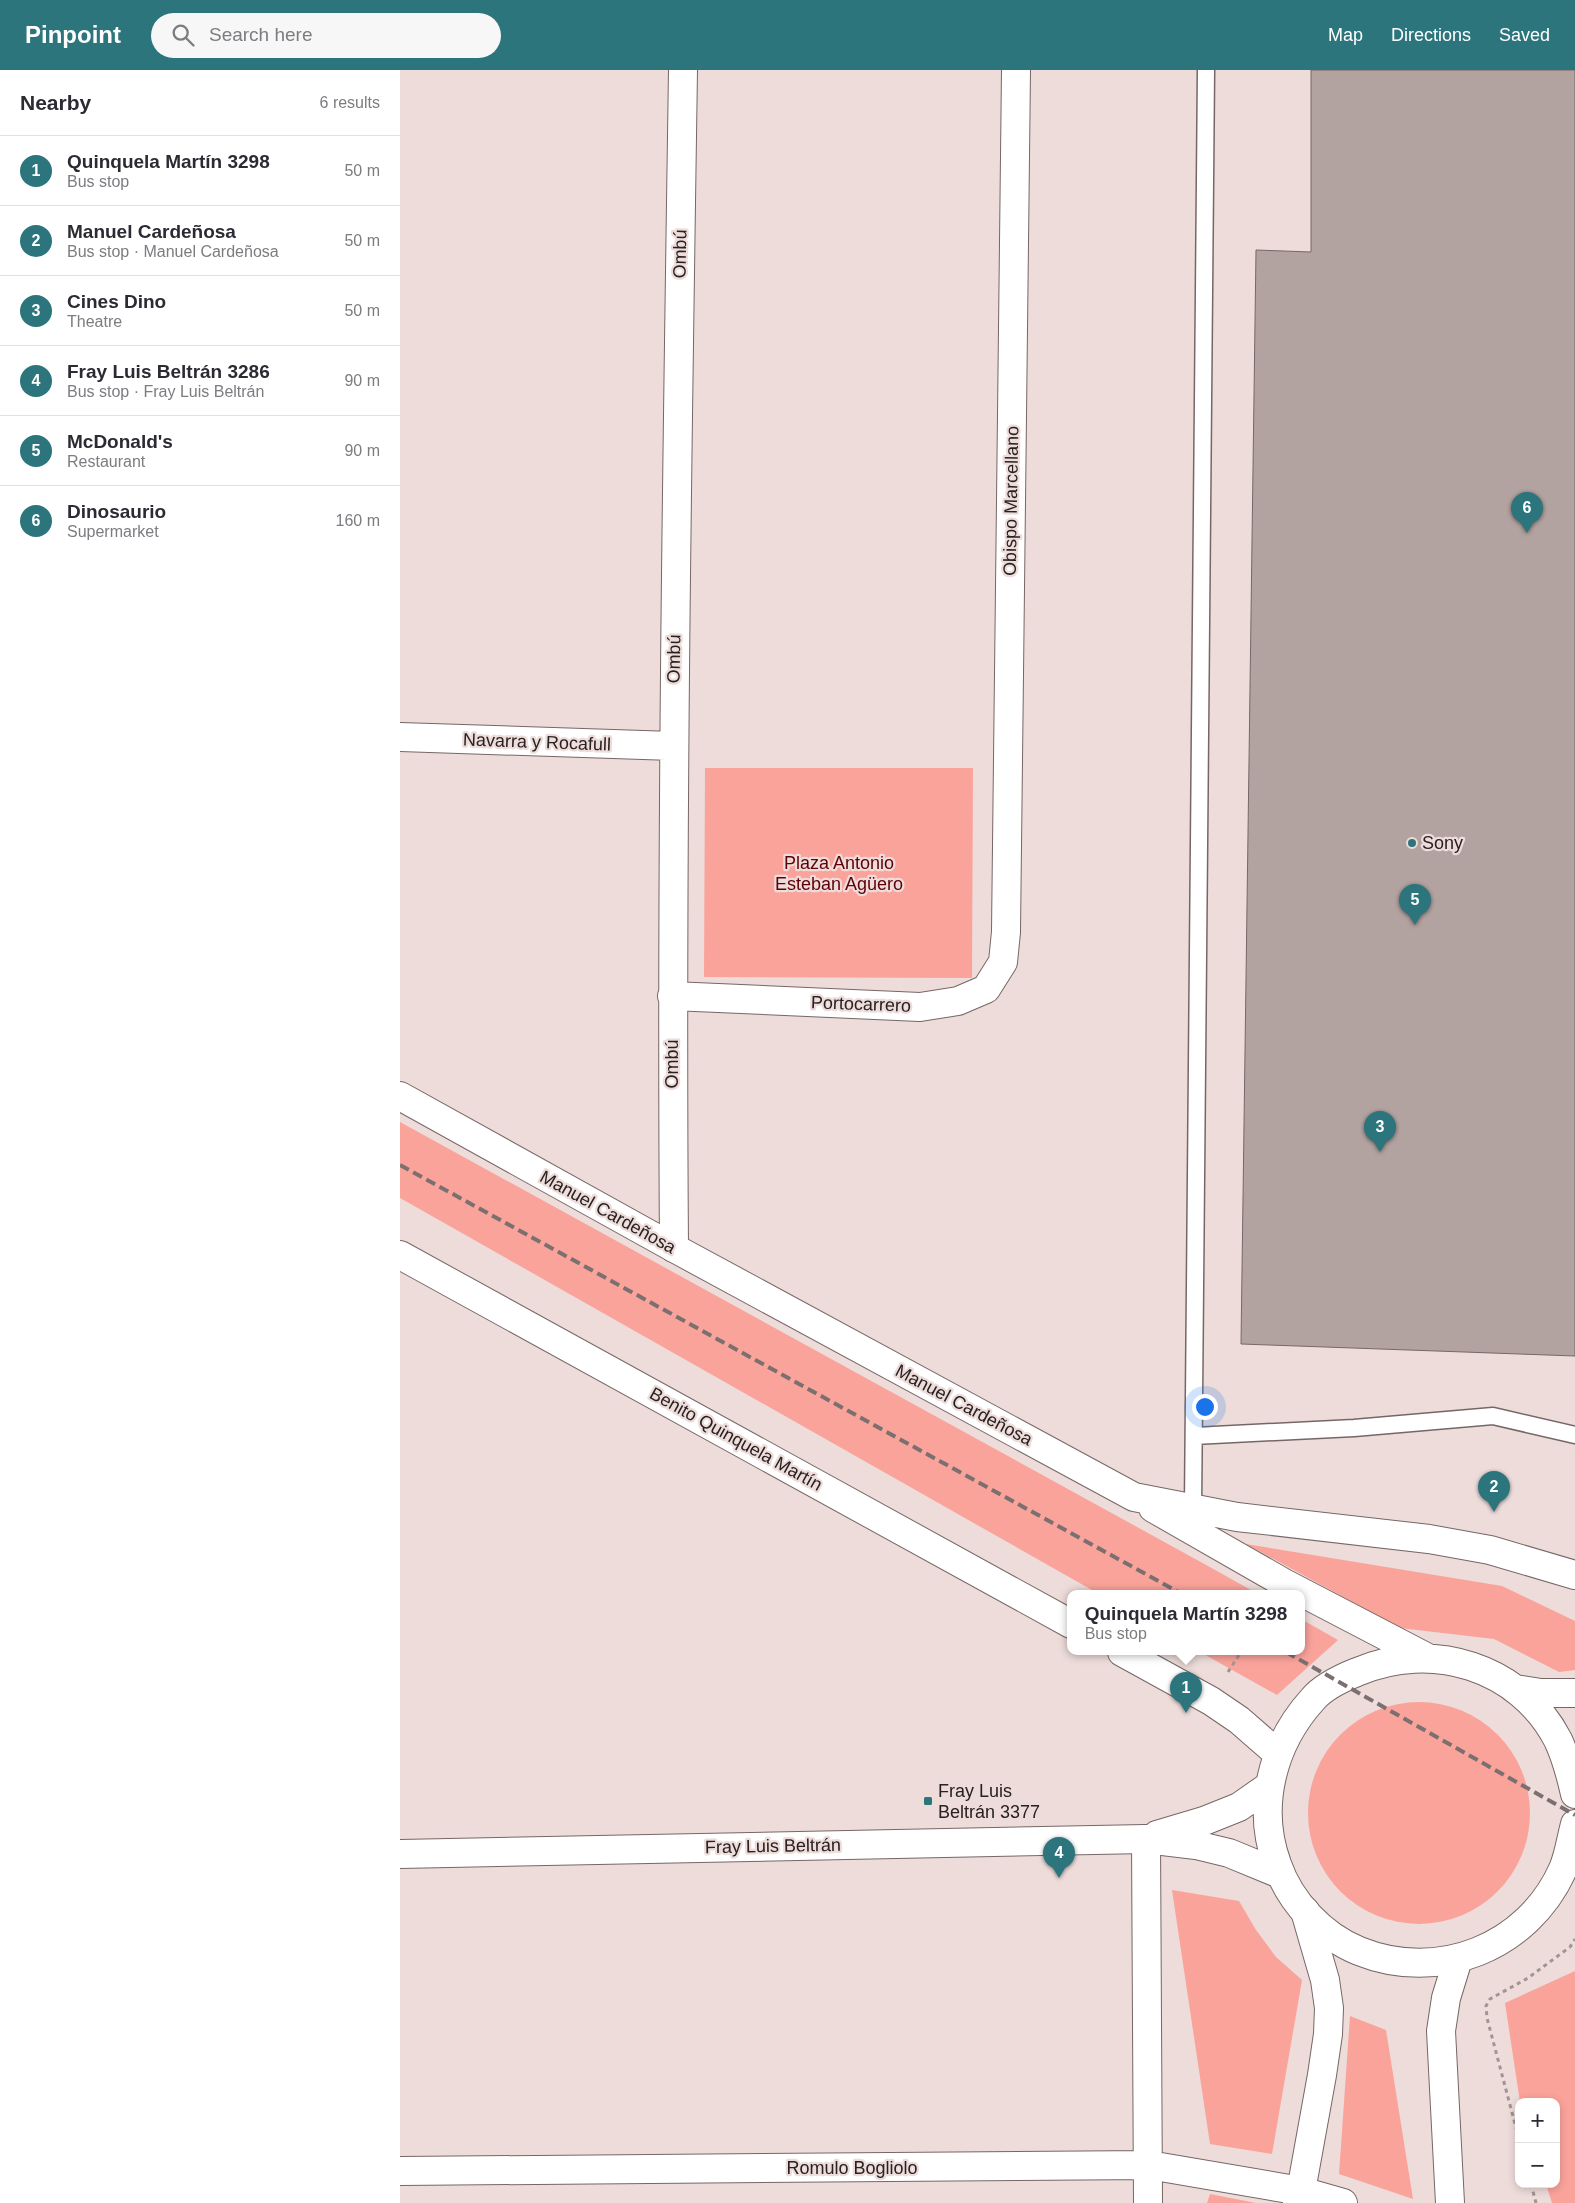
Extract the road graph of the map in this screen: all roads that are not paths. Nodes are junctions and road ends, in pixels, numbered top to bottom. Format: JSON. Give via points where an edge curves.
{"nodes":[{"id":1,"x":683,"y":70,"type":"edge"},
{"id":2,"x":1016,"y":70,"type":"edge"},
{"id":3,"x":1206,"y":70,"type":"edge"},
{"id":4,"x":400,"y":737,"type":"edge"},
{"id":5,"x":673,"y":746,"type":"junction"},
{"id":6,"x":1006,"y":932,"type":"joint"},
{"id":7,"x":672,"y":996,"type":"junction"},
{"id":8,"x":400,"y":1096,"type":"edge"},
{"id":9,"x":674,"y":1248,"type":"junction"},
{"id":10,"x":400,"y":1255,"type":"edge"},
{"id":11,"x":1194,"y":1436,"type":"junction"},
{"id":12,"x":1575,"y":1436,"type":"edge"},
{"id":13,"x":1134,"y":1497,"type":"junction"},
{"id":14,"x":1193,"y":1508,"type":"junction"},
{"id":15,"x":1575,"y":1575,"type":"edge"},
{"id":16,"x":1297,"y":1590,"type":"edge"},
{"id":17,"x":1305,"y":1594,"type":"edge"},
{"id":18,"x":1067,"y":1622,"type":"edge"},
{"id":19,"x":1127,"y":1655,"type":"edge"},
{"id":20,"x":1426,"y":1658,"type":"junction"},
{"id":21,"x":1515,"y":1689,"type":"junction"},
{"id":22,"x":1575,"y":1693,"type":"edge"},
{"id":23,"x":1278,"y":1754,"type":"junction"},
{"id":24,"x":1269,"y":1786,"type":"junction"},
{"id":25,"x":1575,"y":1794,"type":"edge"},
{"id":26,"x":1575,"y":1824,"type":"edge"},
{"id":27,"x":1146,"y":1839,"type":"junction"},
{"id":28,"x":400,"y":1854,"type":"edge"},
{"id":29,"x":1280,"y":1874,"type":"junction"},
{"id":30,"x":1565,"y":1889,"type":"edge"},
{"id":31,"x":1305,"y":1911,"type":"junction"},
{"id":32,"x":1458,"y":1959,"type":"junction"},
{"id":33,"x":1149,"y":2166,"type":"junction"},
{"id":34,"x":400,"y":2171,"type":"edge"},
{"id":35,"x":1299,"y":2197,"type":"edge"},
{"id":36,"x":1148,"y":2203,"type":"edge"},
{"id":37,"x":1342,"y":2203,"type":"edge"},
{"id":38,"x":1450,"y":2203,"type":"edge"}],
"edges":[{"from":1,"to":5,"type":"main road","name":"Ombú"},
{"from":2,"to":6,"type":"main road","name":"Obispo Marcellano"},
{"from":3,"to":11,"type":"lane"},
{"from":4,"to":5,"type":"main road","name":"Navarra y Rocafull"},
{"from":5,"to":7,"type":"main road","name":"Ombú"},
{"from":6,"to":7,"type":"main road","name":"Portocarrero","via":[[1003,962],[986,989],[958,1001],[920,1007]]},
{"from":7,"to":9,"type":"main road","name":"Ombú"},
{"from":8,"to":9,"type":"main road","name":"Manuel Cardeñosa"},
{"from":9,"to":13,"type":"main road","name":"Manuel Cardeñosa"},
{"from":10,"to":18,"type":"main road","name":"Benito Quinquela Martín"},
{"from":11,"to":12,"type":"lane","via":[[1354,1428],[1493,1416]]},
{"from":11,"to":14,"type":"lane"},
{"from":13,"to":14,"type":"main road","name":"Manuel Cardeñosa"},
{"from":13,"to":16,"type":"main road"},
{"from":14,"to":15,"type":"main road","name":"Manuel Cardeñosa","via":[[1237,1517],[1429,1539],[1490,1550]]},
{"from":17,"to":20,"type":"main road"},
{"from":19,"to":23,"type":"main road","via":[[1240,1720]]},
{"from":20,"to":21,"type":"main road","via":[[1446,1659],[1482,1670]]},
{"from":20,"to":23,"type":"main road","via":[[1407,1658],[1370,1666],[1314,1697],[1290,1730]]},
{"from":21,"to":22,"type":"main road"},
{"from":21,"to":25,"type":"main road","via":[[1541,1716],[1557,1740]]},
{"from":23,"to":24,"type":"main road"},
{"from":24,"to":27,"type":"main road","via":[[1239,1807]]},
{"from":24,"to":29,"type":"main road","via":[[1268,1831]]},
{"from":26,"to":30,"type":"main road","via":[[1563,1867]]},
{"from":27,"to":28,"type":"main road","name":"Fray Luis Beltrán"},
{"from":27,"to":29,"type":"main road","via":[[1229,1853]]},
{"from":27,"to":33,"type":"main road"},
{"from":29,"to":31,"type":"main road"},
{"from":30,"to":32,"type":"main road","via":[[1540,1906],[1512,1934]]},
{"from":31,"to":32,"type":"main road","via":[[1337,1939],[1376,1957],[1419,1964]]},
{"from":31,"to":35,"type":"main road","via":[[1329,2008],[1322,2075]]},
{"from":32,"to":38,"type":"main road","via":[[1446,1998],[1441,2031]]},
{"from":33,"to":34,"type":"main road","name":"Romulo Bogliolo"},
{"from":33,"to":35,"type":"main road","name":"Romulo Bogliolo"},
{"from":33,"to":36,"type":"main road"},
{"from":35,"to":37,"type":"main road","name":"Romulo Bogliolo"}]}
